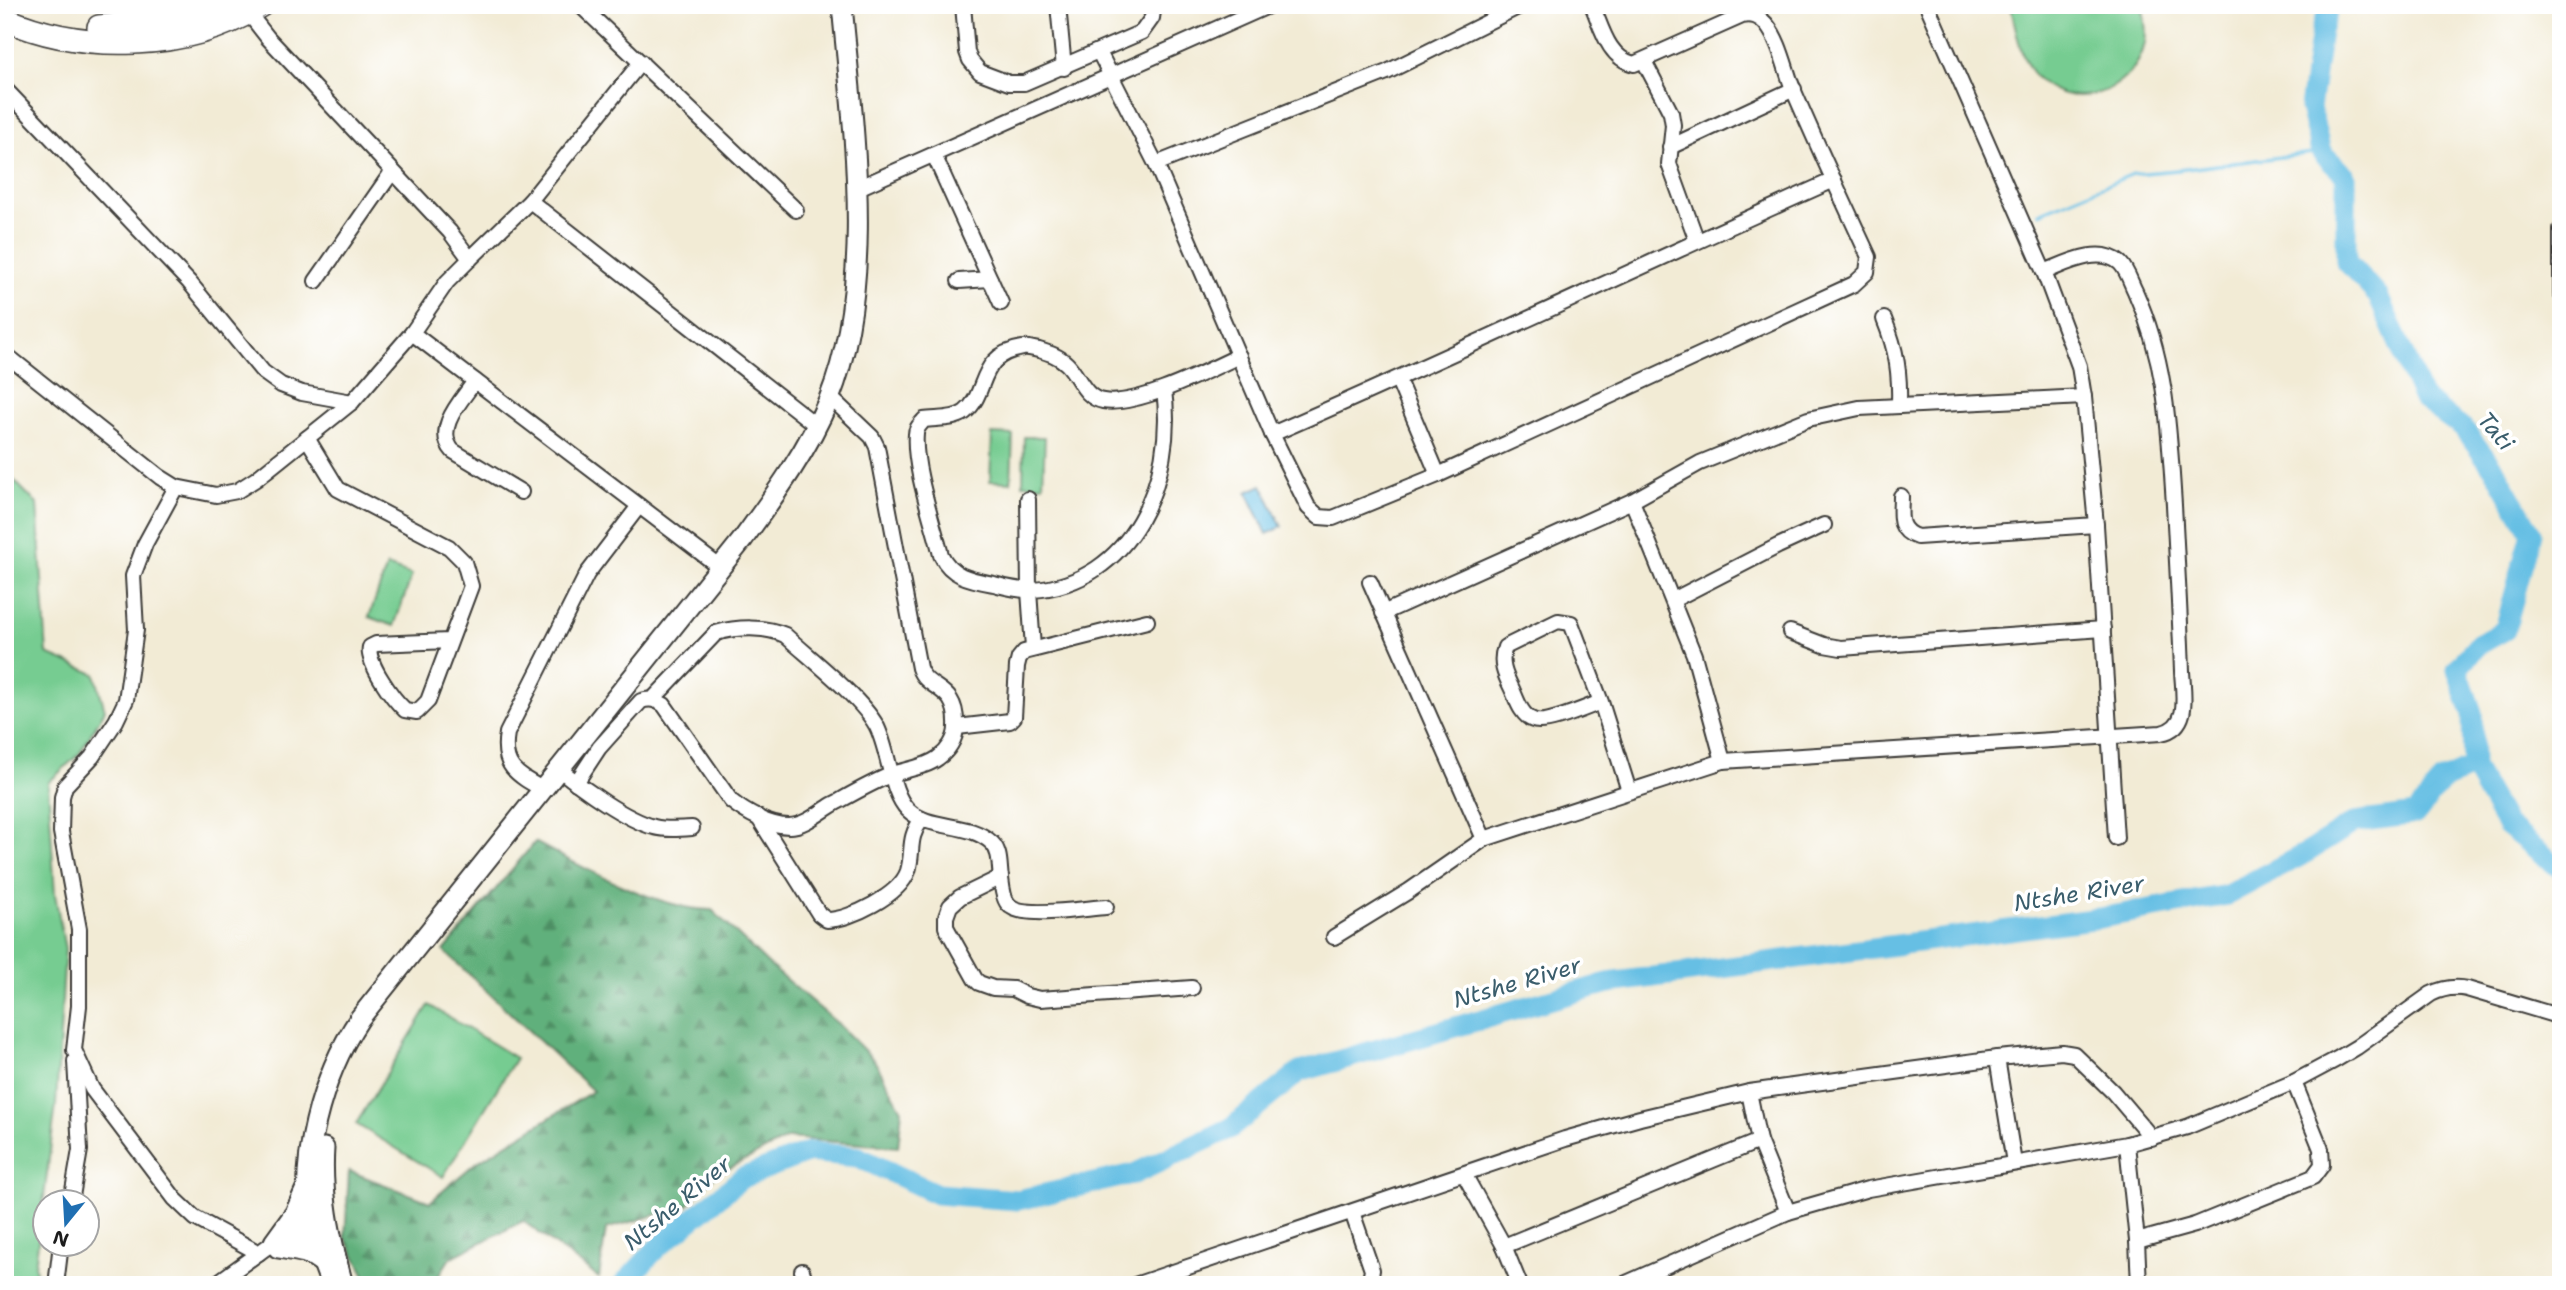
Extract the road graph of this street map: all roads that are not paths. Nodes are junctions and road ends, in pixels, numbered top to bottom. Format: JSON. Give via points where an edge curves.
{"nodes":[{"id":1,"x":9,"y":5,"type":"edge"},
{"id":2,"x":220,"y":5,"type":"edge"},
{"id":3,"x":580,"y":5,"type":"edge"},
{"id":4,"x":842,"y":5,"type":"edge"},
{"id":5,"x":963,"y":5,"type":"edge"},
{"id":6,"x":1058,"y":5,"type":"edge"},
{"id":7,"x":1154,"y":5,"type":"edge"},
{"id":8,"x":1270,"y":5,"type":"edge"},
{"id":9,"x":1522,"y":5,"type":"edge"},
{"id":10,"x":1592,"y":5,"type":"edge"},
{"id":11,"x":1927,"y":5,"type":"edge"},
{"id":12,"x":251,"y":8,"type":"edge"},
{"id":13,"x":5,"y":19,"type":"edge"},
{"id":14,"x":1099,"y":52,"type":"junction"},
{"id":15,"x":1644,"y":61,"type":"junction"},
{"id":16,"x":641,"y":62,"type":"junction"},
{"id":17,"x":1064,"y":68,"type":"junction"},
{"id":18,"x":1111,"y":76,"type":"junction"},
{"id":19,"x":5,"y":89,"type":"edge"},
{"id":20,"x":1794,"y":89,"type":"junction"},
{"id":21,"x":1670,"y":147,"type":"junction"},
{"id":22,"x":934,"y":155,"type":"junction"},
{"id":23,"x":1156,"y":164,"type":"junction"},
{"id":24,"x":392,"y":172,"type":"junction"},
{"id":25,"x":1834,"y":180,"type":"junction"},
{"id":26,"x":858,"y":188,"type":"junction"},
{"id":27,"x":530,"y":201,"type":"junction"},
{"id":28,"x":796,"y":209,"type":"dead end"},
{"id":29,"x":2561,"y":229,"type":"edge"},
{"id":30,"x":1698,"y":241,"type":"junction"},
{"id":31,"x":470,"y":259,"type":"junction"},
{"id":32,"x":2044,"y":272,"type":"junction"},
{"id":33,"x":990,"y":279,"type":"junction"},
{"id":34,"x":316,"y":281,"type":"dead end"},
{"id":35,"x":959,"y":281,"type":"dead end"},
{"id":36,"x":2561,"y":294,"type":"edge"},
{"id":37,"x":1001,"y":303,"type":"dead end"},
{"id":38,"x":1884,"y":319,"type":"dead end"},
{"id":39,"x":412,"y":333,"type":"junction"},
{"id":40,"x":5,"y":354,"type":"edge"},
{"id":41,"x":1238,"y":356,"type":"junction"},
{"id":42,"x":1398,"y":380,"type":"junction"},
{"id":43,"x":475,"y":381,"type":"junction"},
{"id":44,"x":1164,"y":390,"type":"junction"},
{"id":45,"x":830,"y":397,"type":"junction"},
{"id":46,"x":2084,"y":397,"type":"junction"},
{"id":47,"x":352,"y":402,"type":"junction"},
{"id":48,"x":1899,"y":407,"type":"junction"},
{"id":49,"x":817,"y":426,"type":"junction"},
{"id":50,"x":1272,"y":434,"type":"junction"},
{"id":51,"x":307,"y":438,"type":"junction"},
{"id":52,"x":1438,"y":475,"type":"junction"},
{"id":53,"x":176,"y":486,"type":"junction"},
{"id":54,"x":522,"y":492,"type":"dead end"},
{"id":55,"x":1901,"y":496,"type":"dead end"},
{"id":56,"x":1028,"y":499,"type":"dead end"},
{"id":57,"x":1632,"y":501,"type":"junction"},
{"id":58,"x":639,"y":506,"type":"junction"},
{"id":59,"x":1825,"y":525,"type":"dead end"},
{"id":60,"x":2096,"y":526,"type":"junction"},
{"id":61,"x":721,"y":568,"type":"junction"},
{"id":62,"x":1370,"y":582,"type":"dead end"},
{"id":63,"x":1029,"y":591,"type":"junction"},
{"id":64,"x":1673,"y":600,"type":"junction"},
{"id":65,"x":1383,"y":613,"type":"junction"},
{"id":66,"x":1147,"y":621,"type":"dead end"},
{"id":67,"x":2103,"y":629,"type":"junction"},
{"id":68,"x":1790,"y":632,"type":"dead end"},
{"id":69,"x":449,"y":641,"type":"junction"},
{"id":70,"x":1033,"y":648,"type":"junction"},
{"id":71,"x":653,"y":699,"type":"junction"},
{"id":72,"x":1601,"y":702,"type":"junction"},
{"id":73,"x":957,"y":727,"type":"junction"},
{"id":74,"x":2110,"y":736,"type":"junction"},
{"id":75,"x":1723,"y":761,"type":"junction"},
{"id":76,"x":559,"y":769,"type":"junction"},
{"id":77,"x":893,"y":774,"type":"junction"},
{"id":78,"x":576,"y":783,"type":"junction"},
{"id":79,"x":544,"y":790,"type":"junction"},
{"id":80,"x":1629,"y":791,"type":"junction"},
{"id":81,"x":758,"y":817,"type":"junction"},
{"id":82,"x":922,"y":819,"type":"junction"},
{"id":83,"x":692,"y":828,"type":"dead end"},
{"id":84,"x":2116,"y":838,"type":"dead end"},
{"id":85,"x":1484,"y":839,"type":"junction"},
{"id":86,"x":1001,"y":877,"type":"junction"},
{"id":87,"x":1106,"y":907,"type":"dead end"},
{"id":88,"x":1334,"y":937,"type":"dead end"},
{"id":89,"x":391,"y":979,"type":"junction"},
{"id":90,"x":1192,"y":988,"type":"dead end"},
{"id":91,"x":2561,"y":1017,"type":"edge"},
{"id":92,"x":74,"y":1050,"type":"junction"},
{"id":93,"x":1997,"y":1058,"type":"junction"},
{"id":94,"x":2294,"y":1082,"type":"junction"},
{"id":95,"x":1749,"y":1092,"type":"junction"},
{"id":96,"x":2152,"y":1138,"type":"junction"},
{"id":97,"x":1759,"y":1141,"type":"junction"},
{"id":98,"x":2127,"y":1144,"type":"junction"},
{"id":99,"x":2014,"y":1163,"type":"junction"},
{"id":100,"x":1464,"y":1174,"type":"junction"},
{"id":101,"x":309,"y":1182,"type":"junction"},
{"id":102,"x":73,"y":1188,"type":"edge"},
{"id":103,"x":1352,"y":1212,"type":"junction"},
{"id":104,"x":1788,"y":1212,"type":"junction"},
{"id":105,"x":320,"y":1225,"type":"junction"},
{"id":106,"x":2137,"y":1241,"type":"junction"},
{"id":107,"x":1504,"y":1246,"type":"junction"},
{"id":108,"x":268,"y":1248,"type":"junction"},
{"id":109,"x":59,"y":1258,"type":"edge"},
{"id":110,"x":323,"y":1263,"type":"junction"},
{"id":111,"x":56,"y":1285,"type":"edge"},
{"id":112,"x":214,"y":1285,"type":"edge"},
{"id":113,"x":331,"y":1285,"type":"edge"},
{"id":114,"x":344,"y":1285,"type":"edge"},
{"id":115,"x":1135,"y":1285,"type":"edge"},
{"id":116,"x":1369,"y":1285,"type":"edge"},
{"id":117,"x":1520,"y":1285,"type":"edge"},
{"id":118,"x":1622,"y":1285,"type":"edge"},
{"id":119,"x":2139,"y":1285,"type":"edge"}],
"edges":[{"from":1,"to":2,"type":"main road","via":[[69,24],[97,27],[161,22]]},
{"from":3,"to":16,"type":"street"},
{"from":4,"to":26,"type":"street"},
{"from":5,"to":17,"type":"street","via":[[967,52],[980,72],[1009,83],[1024,83]]},
{"from":6,"to":17,"type":"street"},
{"from":7,"to":14,"type":"street","via":[[1142,33]]},
{"from":8,"to":18,"type":"street"},
{"from":9,"to":23,"type":"street","via":[[1387,72]]},
{"from":10,"to":15,"type":"street","via":[[1611,50],[1634,64]]},
{"from":11,"to":32,"type":"street"},
{"from":12,"to":13,"type":"main road","via":[[209,29],[127,42],[43,32]]},
{"from":12,"to":24,"type":"street","via":[[268,38]]},
{"from":14,"to":17,"type":"street"},
{"from":14,"to":18,"type":"street"},
{"from":15,"to":20,"type":"street","via":[[1751,15],[1767,26]]},
{"from":15,"to":21,"type":"street","via":[[1671,113]]},
{"from":16,"to":27,"type":"street"},
{"from":16,"to":28,"type":"street"},
{"from":18,"to":22,"type":"street"},
{"from":18,"to":23,"type":"street"},
{"from":19,"to":47,"type":"street","via":[[189,282],[263,372],[302,393]]},
{"from":20,"to":21,"type":"street"},
{"from":20,"to":25,"type":"street"},
{"from":21,"to":30,"type":"street","via":[[1671,174]]},
{"from":22,"to":26,"type":"street"},
{"from":22,"to":33,"type":"street"},
{"from":23,"to":41,"type":"street"},
{"from":24,"to":31,"type":"street"},
{"from":24,"to":34,"type":"street"},
{"from":25,"to":30,"type":"street"},
{"from":25,"to":52,"type":"street","via":[[1869,257],[1867,272],[1854,284]]},
{"from":26,"to":45,"type":"street","via":[[850,318]]},
{"from":27,"to":31,"type":"street"},
{"from":27,"to":49,"type":"street"},
{"from":29,"to":36,"type":"street"},
{"from":30,"to":42,"type":"street"},
{"from":31,"to":39,"type":"street","via":[[447,282]]},
{"from":32,"to":46,"type":"street","via":[[2072,342]]},
{"from":32,"to":74,"type":"street","via":[[2090,256],[2120,263],[2143,308],[2168,410],[2183,716],[2167,732]]},
{"from":33,"to":35,"type":"street"},
{"from":33,"to":37,"type":"street"},
{"from":38,"to":48,"type":"street","via":[[1899,371]]},
{"from":39,"to":43,"type":"street"},
{"from":39,"to":47,"type":"street"},
{"from":40,"to":53,"type":"street"},
{"from":41,"to":44,"type":"street"},
{"from":41,"to":50,"type":"street"},
{"from":42,"to":50,"type":"street"},
{"from":42,"to":52,"type":"street"},
{"from":43,"to":54,"type":"street","via":[[451,416],[448,445]]},
{"from":43,"to":58,"type":"street"},
{"from":44,"to":63,"type":"street","via":[[1166,440],[1159,480],[1128,540],[1079,579]]},
{"from":44,"to":63,"type":"street","via":[[1101,401],[1089,395],[1067,364],[1052,354],[1025,347],[1006,353],[987,369],[965,412],[924,420],[917,427],[922,480],[946,565],[967,578]]},
{"from":45,"to":49,"type":"street"},
{"from":45,"to":73,"type":"street","via":[[877,447],[921,676],[951,698]]},
{"from":46,"to":48,"type":"street"},
{"from":46,"to":60,"type":"street"},
{"from":47,"to":51,"type":"street"},
{"from":48,"to":57,"type":"street","via":[[1859,408],[1808,419],[1700,463]]},
{"from":49,"to":61,"type":"street","via":[[785,480]]},
{"from":50,"to":52,"type":"street","via":[[1308,508],[1319,517],[1333,518]]},
{"from":51,"to":53,"type":"street","via":[[237,491],[216,495]]},
{"from":51,"to":69,"type":"street","via":[[338,489],[449,547],[464,562],[471,586]]},
{"from":53,"to":92,"type":"street","via":[[132,576],[136,630],[126,700],[92,757],[65,786],[62,797],[61,832],[79,929]]},
{"from":55,"to":60,"type":"street","via":[[1901,526],[1917,537]]},
{"from":56,"to":63,"type":"street"},
{"from":57,"to":64,"type":"street"},
{"from":57,"to":65,"type":"street"},
{"from":58,"to":61,"type":"street"},
{"from":58,"to":79,"type":"street","via":[[587,574],[507,733],[505,747],[512,769]]},
{"from":59,"to":64,"type":"street"},
{"from":60,"to":67,"type":"street"},
{"from":61,"to":76,"type":"street"},
{"from":62,"to":65,"type":"street"},
{"from":63,"to":70,"type":"street"},
{"from":64,"to":75,"type":"street","via":[[1694,655]]},
{"from":65,"to":85,"type":"street"},
{"from":66,"to":70,"type":"street"},
{"from":67,"to":68,"type":"street","via":[[1842,648]]},
{"from":67,"to":74,"type":"street"},
{"from":69,"to":69,"type":"street","via":[[425,706],[417,712],[405,710],[380,677],[370,647]]},
{"from":70,"to":73,"type":"street","via":[[1019,657],[1014,717]]},
{"from":71,"to":77,"type":"street","via":[[716,633],[776,631],[867,712]]},
{"from":71,"to":78,"type":"street","via":[[641,701],[599,748]]},
{"from":71,"to":81,"type":"street","via":[[664,705],[731,800]]},
{"from":72,"to":72,"type":"street","via":[[1545,722],[1532,720],[1522,711],[1505,674],[1505,647],[1558,621],[1571,624]]},
{"from":72,"to":80,"type":"street"},
{"from":73,"to":77,"type":"street","via":[[952,743],[935,760]]},
{"from":74,"to":75,"type":"street"},
{"from":74,"to":84,"type":"street"},
{"from":75,"to":80,"type":"street"},
{"from":76,"to":78,"type":"street"},
{"from":76,"to":79,"type":"street"},
{"from":77,"to":81,"type":"street","via":[[792,826]]},
{"from":77,"to":82,"type":"street","via":[[903,803]]},
{"from":78,"to":83,"type":"street","via":[[652,827]]},
{"from":79,"to":89,"type":"street"},
{"from":80,"to":85,"type":"street"},
{"from":81,"to":82,"type":"street","via":[[827,920],[849,917],[891,891],[908,871],[911,841]]},
{"from":82,"to":86,"type":"street","via":[[972,832],[992,843]]},
{"from":85,"to":88,"type":"street"},
{"from":86,"to":87,"type":"street","via":[[1005,899],[1016,911]]},
{"from":86,"to":90,"type":"street","via":[[960,897],[946,917],[949,935],[979,983],[1040,999]]},
{"from":89,"to":101,"type":"street","via":[[347,1038],[327,1078]]},
{"from":89,"to":105,"type":"street","via":[[334,1098],[324,1149]]},
{"from":91,"to":94,"type":"street","via":[[2467,989],[2447,988]]},
{"from":92,"to":102,"type":"street","via":[[80,1150]]},
{"from":92,"to":108,"type":"street","via":[[92,1089],[175,1199],[195,1218]]},
{"from":93,"to":95,"type":"street"},
{"from":93,"to":96,"type":"street","via":[[2054,1052],[2074,1055]]},
{"from":93,"to":99,"type":"street"},
{"from":94,"to":96,"type":"street"},
{"from":94,"to":106,"type":"street","via":[[2321,1149],[2322,1165],[2314,1177],[2194,1225]]},
{"from":95,"to":97,"type":"street"},
{"from":95,"to":100,"type":"street","via":[[1565,1139]]},
{"from":96,"to":98,"type":"street"},
{"from":97,"to":104,"type":"street"},
{"from":97,"to":107,"type":"street"},
{"from":98,"to":99,"type":"street"},
{"from":98,"to":106,"type":"street"},
{"from":99,"to":104,"type":"street","via":[[1868,1189]]},
{"from":100,"to":103,"type":"street"},
{"from":100,"to":107,"type":"street"},
{"from":101,"to":105,"type":"street"},
{"from":101,"to":108,"type":"street","via":[[295,1213]]},
{"from":103,"to":115,"type":"street"},
{"from":103,"to":116,"type":"street","via":[[1372,1270]]},
{"from":104,"to":118,"type":"street"},
{"from":105,"to":108,"type":"street"},
{"from":105,"to":110,"type":"street"},
{"from":105,"to":114,"type":"street"},
{"from":106,"to":119,"type":"street"},
{"from":107,"to":117,"type":"street"},
{"from":108,"to":110,"type":"street","via":[[300,1250]]},
{"from":108,"to":112,"type":"street"},
{"from":109,"to":111,"type":"street"},
{"from":110,"to":113,"type":"street"}]}
